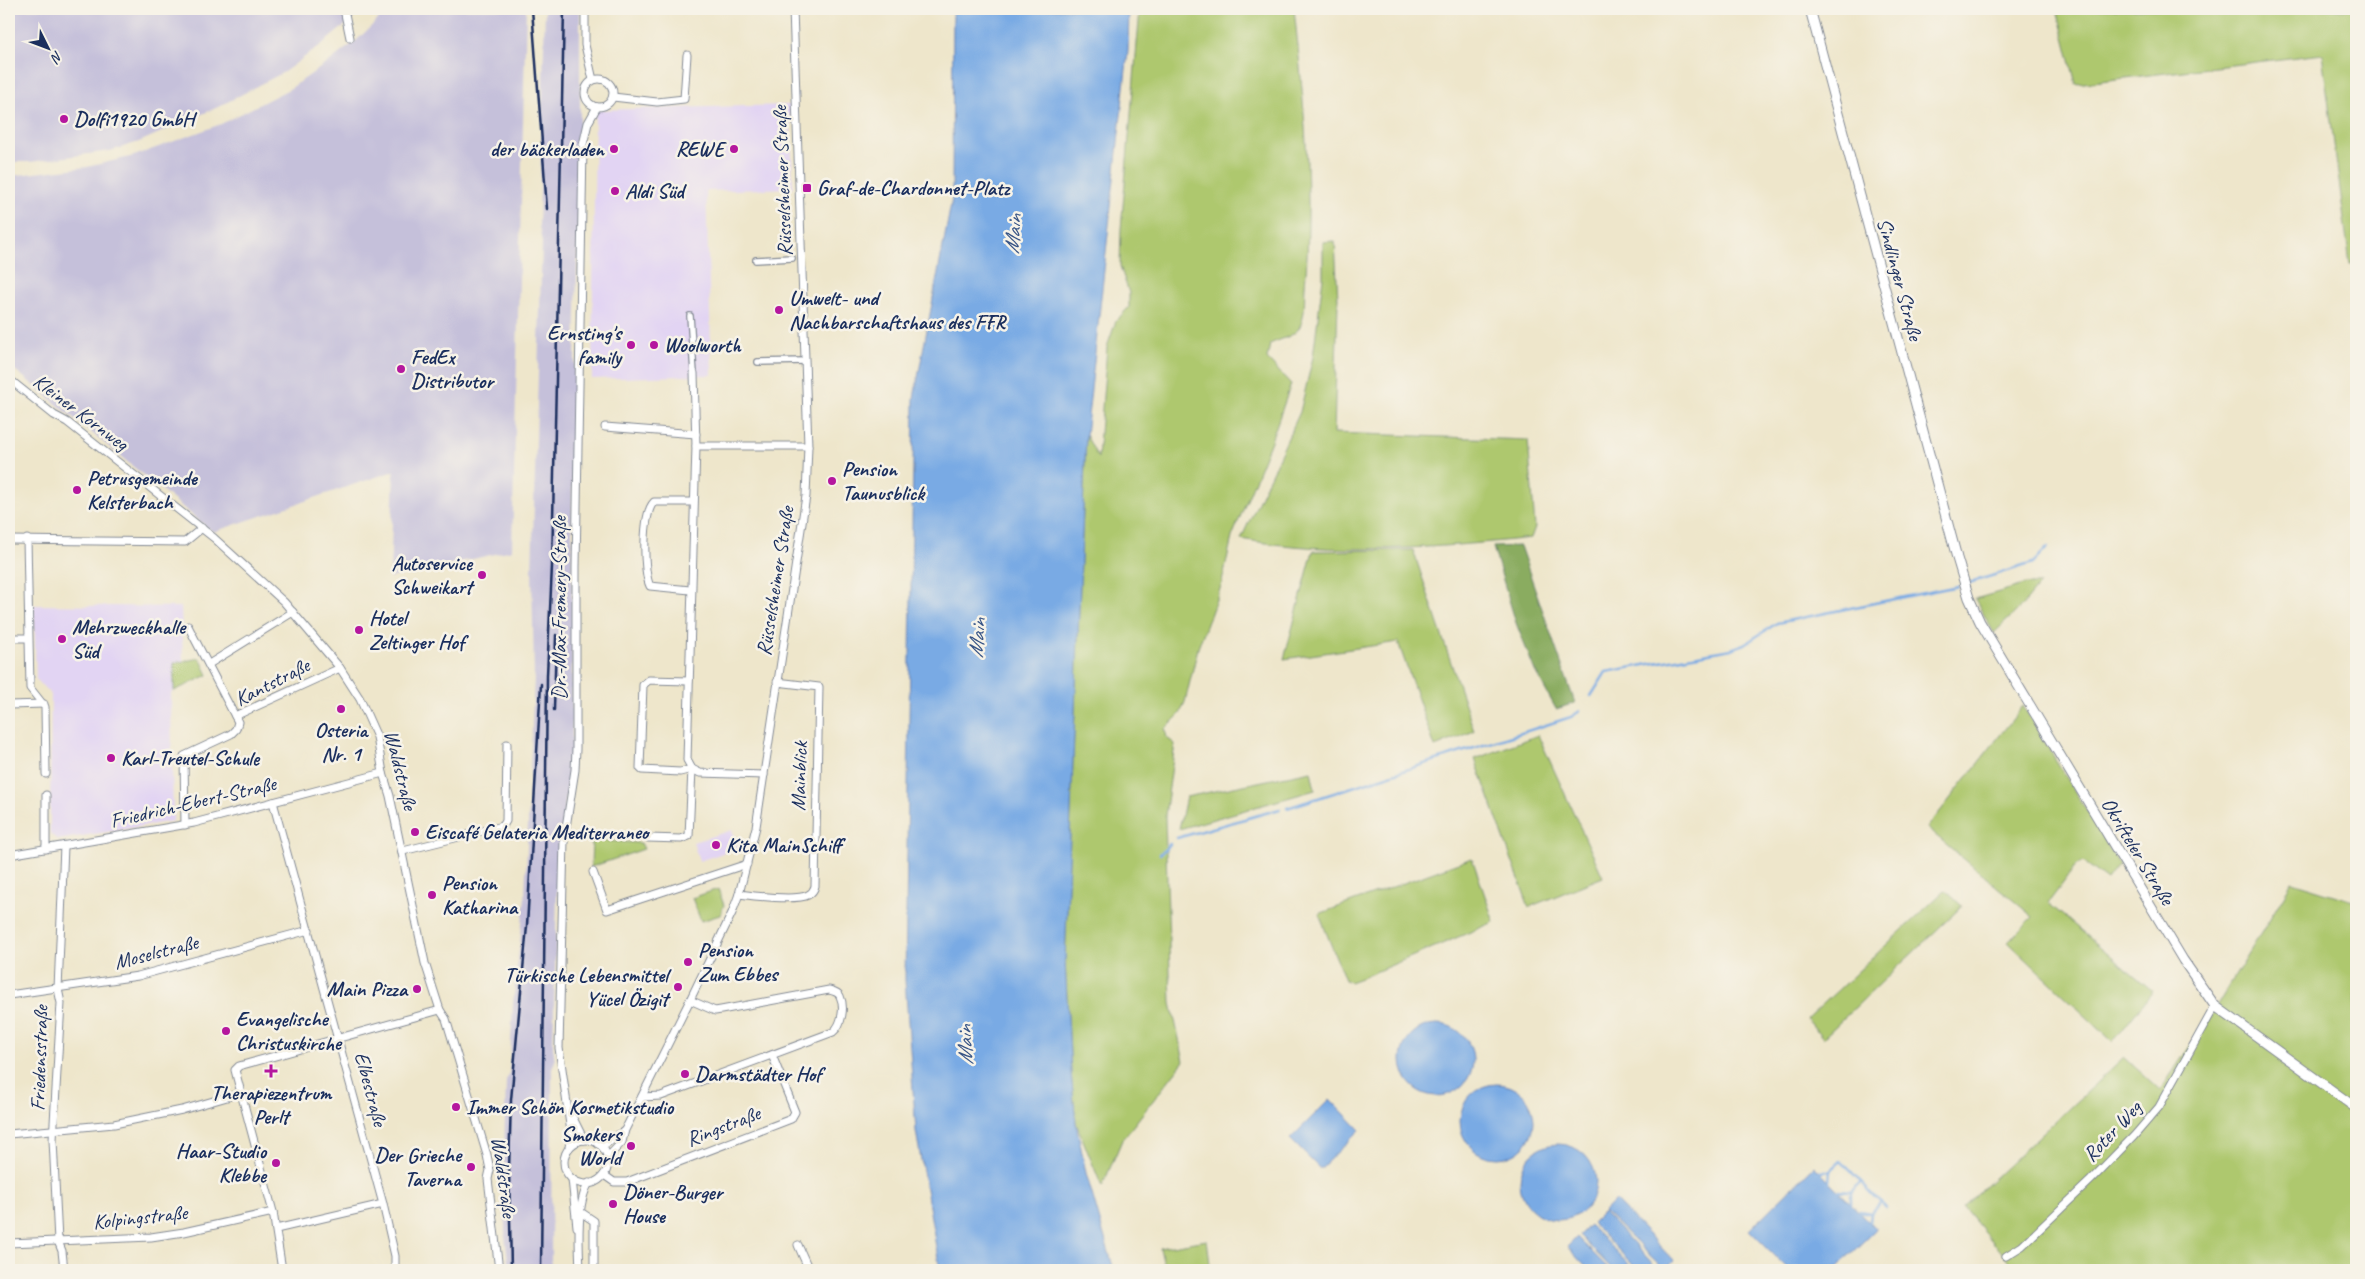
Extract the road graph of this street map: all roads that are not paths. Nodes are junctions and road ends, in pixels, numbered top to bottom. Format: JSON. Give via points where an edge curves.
{"nodes":[{"id":1,"x":344,"y":9,"type":"edge"},
{"id":2,"x":585,"y":9,"type":"edge"},
{"id":3,"x":793,"y":9,"type":"edge"},
{"id":4,"x":1810,"y":9,"type":"edge"},
{"id":5,"x":350,"y":38,"type":"dead end"},
{"id":6,"x":687,"y":55,"type":"dead end"},
{"id":7,"x":593,"y":80,"type":"junction"},
{"id":8,"x":613,"y":97,"type":"junction"},
{"id":9,"x":597,"y":107,"type":"junction"},
{"id":10,"x":792,"y":258,"type":"dead end"},
{"id":11,"x":756,"y":260,"type":"dead end"},
{"id":12,"x":690,"y":316,"type":"dead end"},
{"id":13,"x":805,"y":361,"type":"junction"},
{"id":14,"x":758,"y":362,"type":"dead end"},
{"id":15,"x":694,"y":373,"type":"joint"},
{"id":16,"x":9,"y":379,"type":"edge"},
{"id":17,"x":605,"y":427,"type":"dead end"},
{"id":18,"x":696,"y":434,"type":"junction"},
{"id":19,"x":696,"y":446,"type":"junction"},
{"id":20,"x":808,"y":446,"type":"junction"},
{"id":21,"x":693,"y":502,"type":"junction"},
{"id":22,"x":202,"y":528,"type":"junction"},
{"id":23,"x":27,"y":539,"type":"junction"},
{"id":24,"x":9,"y":540,"type":"edge"},
{"id":25,"x":1957,"y":558,"type":"joint"},
{"id":26,"x":690,"y":590,"type":"junction"},
{"id":27,"x":293,"y":612,"type":"junction"},
{"id":28,"x":188,"y":626,"type":"dead end"},
{"id":29,"x":9,"y":638,"type":"edge"},
{"id":30,"x":28,"y":638,"type":"junction"},
{"id":31,"x":209,"y":664,"type":"junction"},
{"id":32,"x":340,"y":668,"type":"junction"},
{"id":33,"x":689,"y":681,"type":"junction"},
{"id":34,"x":777,"y":682,"type":"junction"},
{"id":35,"x":44,"y":704,"type":"junction"},
{"id":36,"x":9,"y":705,"type":"edge"},
{"id":37,"x":235,"y":716,"type":"junction"},
{"id":38,"x":507,"y":744,"type":"dead end"},
{"id":39,"x":692,"y":769,"type":"junction"},
{"id":40,"x":383,"y":773,"type":"junction"},
{"id":41,"x":46,"y":774,"type":"dead end"},
{"id":42,"x":764,"y":775,"type":"junction"},
{"id":43,"x":46,"y":795,"type":"dead end"},
{"id":44,"x":273,"y":802,"type":"junction"},
{"id":45,"x":185,"y":825,"type":"junction"},
{"id":46,"x":648,"y":838,"type":"dead end"},
{"id":47,"x":64,"y":846,"type":"junction"},
{"id":48,"x":46,"y":849,"type":"junction"},
{"id":49,"x":403,"y":851,"type":"junction"},
{"id":50,"x":9,"y":855,"type":"edge"},
{"id":51,"x":747,"y":864,"type":"junction"},
{"id":52,"x":593,"y":872,"type":"dead end"},
{"id":53,"x":739,"y":894,"type":"junction"},
{"id":54,"x":309,"y":930,"type":"junction"},
{"id":55,"x":58,"y":989,"type":"junction"},
{"id":56,"x":9,"y":995,"type":"edge"},
{"id":57,"x":690,"y":1000,"type":"junction"},
{"id":58,"x":2215,"y":1006,"type":"junction"},
{"id":59,"x":440,"y":1010,"type":"junction"},
{"id":60,"x":339,"y":1038,"type":"junction"},
{"id":61,"x":772,"y":1055,"type":"junction"},
{"id":62,"x":241,"y":1093,"type":"junction"},
{"id":63,"x":642,"y":1097,"type":"junction"},
{"id":64,"x":2356,"y":1108,"type":"edge"},
{"id":65,"x":569,"y":1111,"type":"junction"},
{"id":66,"x":54,"y":1130,"type":"junction"},
{"id":67,"x":625,"y":1130,"type":"junction"},
{"id":68,"x":9,"y":1134,"type":"edge"},
{"id":69,"x":584,"y":1140,"type":"junction"},
{"id":70,"x":598,"y":1144,"type":"junction"},
{"id":71,"x":569,"y":1148,"type":"junction"},
{"id":72,"x":607,"y":1158,"type":"junction"},
{"id":73,"x":604,"y":1175,"type":"junction"},
{"id":74,"x":572,"y":1179,"type":"junction"},
{"id":75,"x":590,"y":1183,"type":"junction"},
{"id":76,"x":383,"y":1204,"type":"junction"},
{"id":77,"x":273,"y":1212,"type":"junction"},
{"id":78,"x":582,"y":1212,"type":"junction"},
{"id":79,"x":276,"y":1229,"type":"junction"},
{"id":80,"x":579,"y":1235,"type":"junction"},
{"id":81,"x":58,"y":1240,"type":"junction"},
{"id":82,"x":9,"y":1243,"type":"edge"},
{"id":83,"x":798,"y":1245,"type":"dead end"},
{"id":84,"x":2006,"y":1256,"type":"dead end"},
{"id":85,"x":64,"y":1270,"type":"edge"},
{"id":86,"x":282,"y":1270,"type":"edge"},
{"id":87,"x":394,"y":1270,"type":"edge"},
{"id":88,"x":499,"y":1270,"type":"edge"},
{"id":89,"x":580,"y":1270,"type":"edge"},
{"id":90,"x":594,"y":1270,"type":"edge"},
{"id":91,"x":809,"y":1270,"type":"edge"}],
"edges":[{"from":1,"to":5,"type":"street"},
{"from":2,"to":7,"type":"street","via":[[585,45]]},
{"from":3,"to":13,"type":"street","name":"Rüsselsheimer Straße"},
{"from":4,"to":25,"type":"street","name":"Sindlinger Straße"},
{"from":6,"to":8,"type":"street","via":[[684,99],[657,102]]},
{"from":7,"to":8,"type":"street","via":[[608,82]]},
{"from":7,"to":9,"type":"street","via":[[588,84],[586,95]]},
{"from":8,"to":9,"type":"street","via":[[608,104]]},
{"from":9,"to":65,"type":"street","name":"Dr.-Max-Fremery-Straße","via":[[588,123],[583,145],[576,770],[564,848],[559,1048]]},
{"from":10,"to":11,"type":"street"},
{"from":12,"to":15,"type":"street"},
{"from":13,"to":14,"type":"street"},
{"from":13,"to":20,"type":"street","name":"Rüsselsheimer Straße"},
{"from":15,"to":18,"type":"street"},
{"from":16,"to":22,"type":"street","name":"Kleiner Kornweg"},
{"from":17,"to":18,"type":"street"},
{"from":18,"to":19,"type":"street"},
{"from":19,"to":20,"type":"street"},
{"from":19,"to":21,"type":"street"},
{"from":20,"to":34,"type":"street","name":"Rüsselsheimer Straße","via":[[806,496]]},
{"from":21,"to":26,"type":"street"},
{"from":21,"to":26,"type":"street","via":[[654,502],[648,512],[645,548],[646,579],[650,586]]},
{"from":22,"to":23,"type":"street","via":[[185,542]]},
{"from":22,"to":27,"type":"street","name":"Waldstraße"},
{"from":23,"to":24,"type":"street"},
{"from":23,"to":30,"type":"street"},
{"from":25,"to":58,"type":"street","name":"Okrifteler Straße","via":[[1968,598],[1980,622],[2183,960]]},
{"from":26,"to":33,"type":"street"},
{"from":27,"to":31,"type":"street"},
{"from":27,"to":32,"type":"street","name":"Waldstraße"},
{"from":28,"to":31,"type":"street"},
{"from":29,"to":30,"type":"street"},
{"from":30,"to":35,"type":"street","via":[[30,688]]},
{"from":31,"to":37,"type":"street"},
{"from":32,"to":37,"type":"street","name":"Kantstraße"},
{"from":32,"to":40,"type":"street","name":"Waldstraße","via":[[360,700],[377,737]]},
{"from":33,"to":39,"type":"street","via":[[687,760]]},
{"from":33,"to":39,"type":"street","via":[[649,680],[643,685],[640,768],[680,772]]},
{"from":34,"to":42,"type":"street","name":"Rüsselsheimer Straße"},
{"from":34,"to":53,"type":"street","name":"Mainblick","via":[[819,687],[815,886],[810,895],[802,897]]},
{"from":35,"to":36,"type":"street"},
{"from":35,"to":41,"type":"street"},
{"from":37,"to":45,"type":"street","name":"Kantstraße","via":[[238,722],[231,734],[184,756]]},
{"from":38,"to":49,"type":"street","via":[[506,821],[503,826]]},
{"from":39,"to":42,"type":"street","via":[[700,773]]},
{"from":39,"to":46,"type":"street","via":[[689,836],[681,839]]},
{"from":40,"to":44,"type":"street","name":"Friedrich-Ebert-Straße"},
{"from":40,"to":49,"type":"street","name":"Waldstraße"},
{"from":42,"to":51,"type":"street","name":"Rüsselsheimer Straße"},
{"from":43,"to":48,"type":"street"},
{"from":44,"to":45,"type":"street","name":"Friedrich-Ebert-Straße"},
{"from":44,"to":54,"type":"street","name":"Elbestraße"},
{"from":45,"to":47,"type":"street","name":"Friedrich-Ebert-Straße"},
{"from":47,"to":48,"type":"street","name":"Friedrich-Ebert-Straße"},
{"from":47,"to":55,"type":"street","name":"Friedensstraße"},
{"from":48,"to":50,"type":"street","name":"Friedrich-Ebert-Straße"},
{"from":49,"to":59,"type":"street","name":"Waldstraße","via":[[421,946]]},
{"from":51,"to":52,"type":"street","via":[[607,910]]},
{"from":51,"to":53,"type":"street","name":"Rüsselsheimer Straße"},
{"from":53,"to":57,"type":"street","name":"Rüsselsheimer Straße"},
{"from":54,"to":55,"type":"street","name":"Moselstraße","via":[[138,976]]},
{"from":54,"to":60,"type":"street","name":"Elbestraße"},
{"from":55,"to":56,"type":"street","name":"Moselstraße"},
{"from":55,"to":66,"type":"street","name":"Friedensstraße","via":[[61,1003]]},
{"from":57,"to":61,"type":"street","via":[[721,1010],[829,990],[836,992],[840,997],[842,1021],[839,1028]]},
{"from":57,"to":63,"type":"street","name":"Rüsselsheimer Straße"},
{"from":58,"to":64,"type":"street","name":"Okrifteler Straße"},
{"from":58,"to":84,"type":"street","name":"Roter Weg","via":[[2159,1107],[2091,1180],[2022,1246]]},
{"from":59,"to":60,"type":"street"},
{"from":59,"to":88,"type":"street","name":"Waldstraße","via":[[461,1065],[487,1155]]},
{"from":60,"to":62,"type":"street","via":[[239,1066],[236,1070]]},
{"from":60,"to":76,"type":"street","name":"Elbestraße"},
{"from":61,"to":63,"type":"street","via":[[661,1096]]},
{"from":61,"to":73,"type":"street","name":"Ringstraße","via":[[794,1112],[791,1119],[627,1182],[614,1182]]},
{"from":62,"to":66,"type":"street","via":[[160,1115]]},
{"from":62,"to":77,"type":"street"},
{"from":63,"to":67,"type":"street","name":"Rüsselsheimer Straße"},
{"from":65,"to":69,"type":"street","name":"Dr.-Max-Fremery-Straße"},
{"from":65,"to":71,"type":"street","name":"Dr.-Max-Fremery-Straße","via":[[572,1139]]},
{"from":66,"to":68,"type":"street"},
{"from":66,"to":81,"type":"street","name":"Friedensstraße"},
{"from":67,"to":70,"type":"street","name":"Rüsselsheimer Straße","via":[[604,1146]]},
{"from":67,"to":72,"type":"street","name":"Rüsselsheimer Straße","via":[[622,1142]]},
{"from":69,"to":70,"type":"street"},
{"from":69,"to":71,"type":"street"},
{"from":70,"to":72,"type":"street"},
{"from":71,"to":74,"type":"street","via":[[564,1161]]},
{"from":72,"to":73,"type":"street"},
{"from":73,"to":75,"type":"street"},
{"from":74,"to":75,"type":"street"},
{"from":74,"to":80,"type":"street"},
{"from":75,"to":78,"type":"street","via":[[583,1196]]},
{"from":76,"to":79,"type":"street"},
{"from":76,"to":87,"type":"street","name":"Elbestraße","via":[[395,1256]]},
{"from":77,"to":79,"type":"street"},
{"from":77,"to":81,"type":"street","name":"Kolpingstraße","via":[[157,1236]]},
{"from":78,"to":80,"type":"street"},
{"from":78,"to":90,"type":"street","via":[[594,1221]]},
{"from":79,"to":86,"type":"street"},
{"from":80,"to":89,"type":"street"},
{"from":81,"to":82,"type":"street","name":"Kolpingstraße"},
{"from":81,"to":85,"type":"street","name":"Friedensstraße"},
{"from":83,"to":91,"type":"street"}]}
